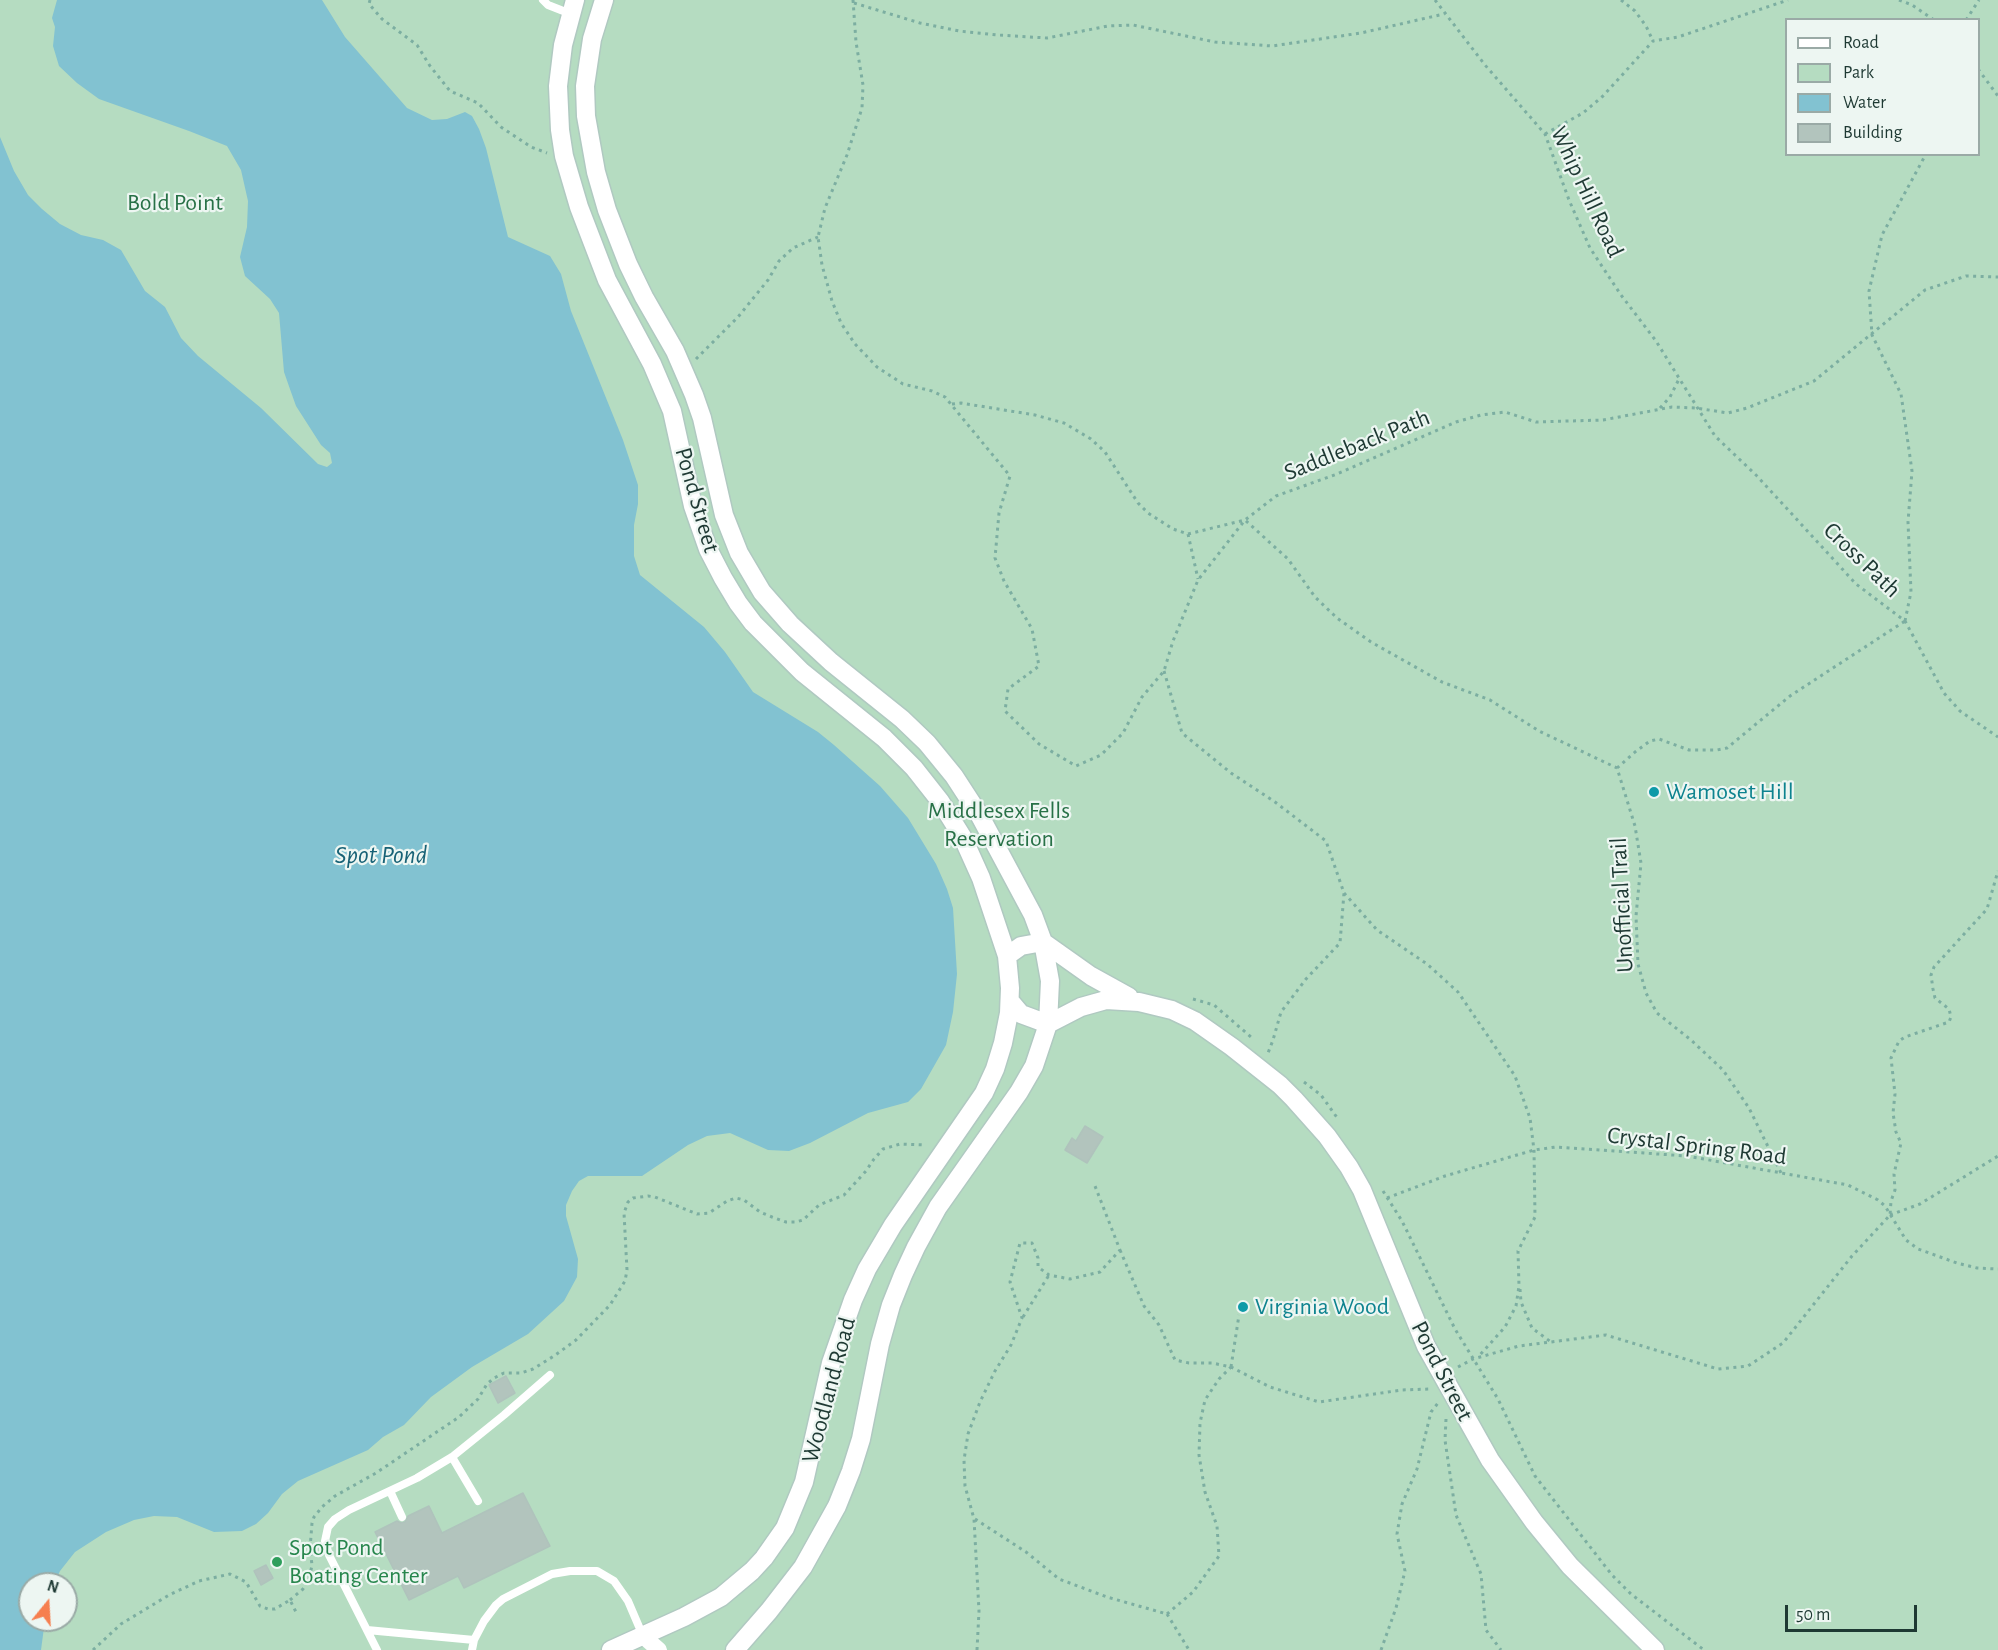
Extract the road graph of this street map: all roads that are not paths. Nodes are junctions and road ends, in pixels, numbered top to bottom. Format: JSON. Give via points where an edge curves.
{"nodes":[{"id":1,"x":543,"y":0,"type":"edge"},
{"id":2,"x":604,"y":0,"type":"edge"},
{"id":3,"x":573,"y":7,"type":"edge"},
{"id":4,"x":1043,"y":942,"type":"junction"},
{"id":5,"x":1006,"y":956,"type":"junction"},
{"id":6,"x":1010,"y":1001,"type":"junction"},
{"id":7,"x":1139,"y":1002,"type":"junction"},
{"id":8,"x":1048,"y":1024,"type":"junction"},
{"id":9,"x":549,"y":1375,"type":"dead end"},
{"id":10,"x":452,"y":1456,"type":"junction"},
{"id":11,"x":390,"y":1491,"type":"junction"},
{"id":12,"x":478,"y":1501,"type":"dead end"},
{"id":13,"x":402,"y":1517,"type":"dead end"},
{"id":14,"x":367,"y":1630,"type":"junction"},
{"id":15,"x":643,"y":1636,"type":"junction"},
{"id":16,"x":474,"y":1640,"type":"junction"},
{"id":17,"x":377,"y":1650,"type":"edge"},
{"id":18,"x":472,"y":1650,"type":"edge"},
{"id":19,"x":611,"y":1650,"type":"edge"},
{"id":20,"x":659,"y":1650,"type":"edge"},
{"id":21,"x":735,"y":1650,"type":"edge"},
{"id":22,"x":1655,"y":1650,"type":"edge"}],
"edges":[{"from":1,"to":3,"type":"lane","via":[[548,5]]},
{"from":2,"to":4,"type":"main road","name":"Pond Street","via":[[592,39],[585,103],[601,191],[621,247],[675,351],[702,418],[724,515],[739,553],[755,581],[804,638],[902,719],[944,762],[980,816],[1033,915]]},
{"from":3,"to":5,"type":"main road","name":"Pond Street","via":[[558,86],[564,156],[607,280],[672,411],[701,530],[723,578],[753,623],[822,689],[884,738],[934,793],[971,855]]},
{"from":4,"to":5,"type":"main road","via":[[1021,946]]},
{"from":4,"to":7,"type":"main road","name":"Pond Street","via":[[1091,976]]},
{"from":4,"to":8,"type":"main road","name":"Woodland Road","via":[[1050,981]]},
{"from":5,"to":6,"type":"main road","name":"Pond Street"},
{"from":6,"to":8,"type":"main road","via":[[1026,1017]]},
{"from":6,"to":15,"type":"main road","name":"Woodland Road","via":[[1003,1043],[977,1105],[893,1225],[853,1300],[831,1363],[804,1482],[785,1528],[764,1558],[732,1589],[703,1608]]},
{"from":7,"to":8,"type":"main road","name":"Pond Street","via":[[1099,1001]]},
{"from":7,"to":22,"type":"main road","name":"Pond Street","via":[[1172,1010],[1195,1021],[1232,1047],[1280,1085],[1327,1136],[1369,1205],[1416,1323],[1490,1460],[1578,1575]]},
{"from":8,"to":21,"type":"main road","name":"Woodland Road","via":[[1040,1054],[1027,1080],[938,1207],[903,1275],[886,1322],[861,1439],[827,1526],[791,1583]]},
{"from":9,"to":10,"type":"lane"},
{"from":10,"to":11,"type":"lane"},
{"from":10,"to":12,"type":"lane"},
{"from":11,"to":13,"type":"lane"},
{"from":11,"to":14,"type":"lane","via":[[348,1510],[328,1527],[325,1536],[329,1555]]},
{"from":14,"to":16,"type":"lane"},
{"from":14,"to":17,"type":"lane"},
{"from":15,"to":16,"type":"lane","via":[[628,1601],[614,1581],[597,1571],[580,1570],[552,1574],[503,1599],[489,1613]]},
{"from":15,"to":19,"type":"main road","name":"Woodland Road"},
{"from":15,"to":20,"type":"street"},
{"from":16,"to":18,"type":"lane"}]}
